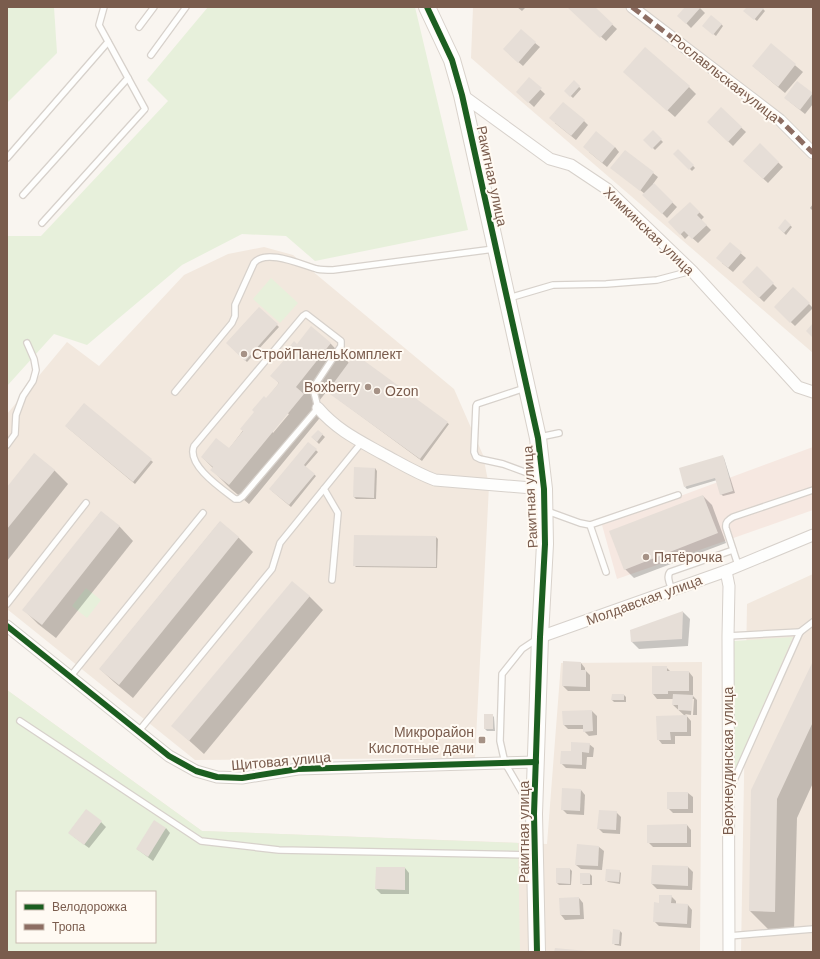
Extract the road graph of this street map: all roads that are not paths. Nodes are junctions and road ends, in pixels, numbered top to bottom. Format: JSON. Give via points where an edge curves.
{"nodes":[{"id":1,"x":104,"y":7,"type":"edge"},
{"id":2,"x":154,"y":7,"type":"edge"},
{"id":3,"x":186,"y":7,"type":"edge"},
{"id":4,"x":427,"y":7,"type":"edge"},
{"id":5,"x":632,"y":7,"type":"edge"},
{"id":6,"x":139,"y":27,"type":"dead end"},
{"id":7,"x":108,"y":42,"type":"junction"},
{"id":8,"x":152,"y":55,"type":"dead end"},
{"id":9,"x":128,"y":78,"type":"junction"},
{"id":10,"x":462,"y":95,"type":"junction"},
{"id":11,"x":813,"y":153,"type":"edge"},
{"id":12,"x":7,"y":158,"type":"edge"},
{"id":13,"x":23,"y":195,"type":"dead end"},
{"id":14,"x":42,"y":223,"type":"dead end"},
{"id":15,"x":496,"y":249,"type":"junction"},
{"id":16,"x":692,"y":271,"type":"junction"},
{"id":17,"x":507,"y":298,"type":"junction"},
{"id":18,"x":27,"y":344,"type":"dead end"},
{"id":19,"x":527,"y":388,"type":"junction"},
{"id":20,"x":175,"y":392,"type":"dead end"},
{"id":21,"x":813,"y":392,"type":"edge"},
{"id":22,"x":318,"y":408,"type":"junction"},
{"id":23,"x":559,"y":433,"type":"dead end"},
{"id":24,"x":538,"y":438,"type":"junction"},
{"id":25,"x":362,"y":442,"type":"junction"},
{"id":26,"x":7,"y":445,"type":"edge"},
{"id":27,"x":544,"y":484,"type":"junction"},
{"id":28,"x":324,"y":489,"type":"junction"},
{"id":29,"x":813,"y":490,"type":"edge"},
{"id":30,"x":678,"y":495,"type":"dead end"},
{"id":31,"x":86,"y":503,"type":"dead end"},
{"id":32,"x":545,"y":510,"type":"junction"},
{"id":33,"x":203,"y":513,"type":"dead end"},
{"id":34,"x":590,"y":525,"type":"junction"},
{"id":35,"x":813,"y":535,"type":"edge"},
{"id":36,"x":733,"y":550,"type":"junction"},
{"id":37,"x":738,"y":565,"type":"junction"},
{"id":38,"x":726,"y":571,"type":"junction"},
{"id":39,"x":606,"y":572,"type":"dead end"},
{"id":40,"x":332,"y":580,"type":"dead end"},
{"id":41,"x":672,"y":590,"type":"junction"},
{"id":42,"x":7,"y":604,"type":"edge"},
{"id":43,"x":813,"y":622,"type":"edge"},
{"id":44,"x":7,"y":626,"type":"edge"},
{"id":45,"x":800,"y":632,"type":"junction"},
{"id":46,"x":728,"y":636,"type":"junction"},
{"id":47,"x":540,"y":637,"type":"junction"},
{"id":48,"x":70,"y":676,"type":"junction"},
{"id":49,"x":20,"y":721,"type":"dead end"},
{"id":50,"x":138,"y":732,"type":"junction"},
{"id":51,"x":536,"y":762,"type":"junction"},
{"id":52,"x":505,"y":763,"type":"junction"},
{"id":53,"x":728,"y":793,"type":"junction"},
{"id":54,"x":534,"y":814,"type":"junction"},
{"id":55,"x":536,"y":855,"type":"junction"},
{"id":56,"x":813,"y":929,"type":"edge"},
{"id":57,"x":729,"y":936,"type":"junction"},
{"id":58,"x":537,"y":952,"type":"edge"},
{"id":59,"x":729,"y":952,"type":"edge"}],
"edges":[{"from":1,"to":7,"type":"lane","via":[[99,25]]},
{"from":2,"to":6,"type":"lane"},
{"from":3,"to":8,"type":"lane"},
{"from":4,"to":10,"type":"street","name":"Ракитная улица","via":[[452,60]]},
{"from":5,"to":11,"type":"street","name":"Рославльская улица","via":[[780,120]]},
{"from":7,"to":9,"type":"lane"},
{"from":7,"to":12,"type":"lane"},
{"from":9,"to":13,"type":"lane"},
{"from":9,"to":14,"type":"lane","via":[[145,109]]},
{"from":10,"to":15,"type":"street","name":"Ракитная улица"},
{"from":10,"to":16,"type":"street","name":"Химкинская улица","via":[[550,159],[571,165],[607,189]]},
{"from":15,"to":17,"type":"street","name":"Ракитная улица"},
{"from":15,"to":20,"type":"lane","via":[[333,270],[318,269],[273,257],[259,258],[254,263],[235,305],[232,323]]},
{"from":16,"to":17,"type":"lane","via":[[657,280],[553,285]]},
{"from":16,"to":21,"type":"street","name":"Химкинская улица","via":[[798,387]]},
{"from":17,"to":19,"type":"street","name":"Ракитная улица"},
{"from":18,"to":26,"type":"lane","via":[[36,370],[16,415],[15,434]]},
{"from":19,"to":24,"type":"street","name":"Ракитная улица"},
{"from":19,"to":27,"type":"lane","via":[[477,404],[474,452],[480,460],[503,464]]},
{"from":22,"to":22,"type":"lane","via":[[239,499],[235,499],[201,471],[192,453],[194,446],[306,314],[342,343],[313,388]]},
{"from":22,"to":25,"type":"street","via":[[329,421]]},
{"from":23,"to":24,"type":"lane"},
{"from":24,"to":27,"type":"street","name":"Ракитная улица"},
{"from":25,"to":27,"type":"street","via":[[419,474],[435,480]]},
{"from":25,"to":28,"type":"lane"},
{"from":27,"to":32,"type":"street","name":"Ракитная улица"},
{"from":28,"to":40,"type":"lane","via":[[338,513]]},
{"from":28,"to":50,"type":"lane","via":[[280,543],[272,569]]},
{"from":29,"to":36,"type":"lane","via":[[727,520],[726,528]]},
{"from":30,"to":34,"type":"lane"},
{"from":31,"to":42,"type":"lane"},
{"from":32,"to":34,"type":"lane"},
{"from":32,"to":47,"type":"street","name":"Ракитная улица"},
{"from":33,"to":48,"type":"lane"},
{"from":34,"to":39,"type":"lane"},
{"from":35,"to":37,"type":"street","name":"Молдавская улица"},
{"from":36,"to":37,"type":"lane"},
{"from":36,"to":41,"type":"lane","via":[[670,572],[668,578]]},
{"from":37,"to":38,"type":"street","name":"Молдавская улица"},
{"from":38,"to":41,"type":"street","name":"Молдавская улица"},
{"from":38,"to":46,"type":"street","name":"Верхнеудинская улица","via":[[729,586]]},
{"from":41,"to":47,"type":"street","name":"Молдавская улица"},
{"from":43,"to":45,"type":"lane"},
{"from":44,"to":48,"type":"street","name":"Щитовая улица"},
{"from":45,"to":46,"type":"lane"},
{"from":45,"to":53,"type":"lane"},
{"from":46,"to":53,"type":"street","name":"Верхнеудинская улица"},
{"from":47,"to":51,"type":"street","name":"Ракитная улица"},
{"from":47,"to":52,"type":"lane","via":[[522,648],[502,674],[500,741]]},
{"from":48,"to":50,"type":"street","name":"Щитовая улица"},
{"from":49,"to":55,"type":"lane","via":[[201,841],[279,850]]},
{"from":50,"to":52,"type":"street","name":"Щитовая улица","via":[[169,756],[196,771],[217,777],[242,778],[298,769]]},
{"from":51,"to":52,"type":"street","name":"Щитовая улица"},
{"from":51,"to":54,"type":"street","name":"Ракитная улица"},
{"from":52,"to":54,"type":"lane"},
{"from":53,"to":57,"type":"street","name":"Верхнеудинская улица"},
{"from":54,"to":55,"type":"street","name":"Ракитная улица"},
{"from":55,"to":58,"type":"street","name":"Ракитная улица"},
{"from":56,"to":57,"type":"lane"},
{"from":57,"to":59,"type":"street","name":"Верхнеудинская улица"}]}
